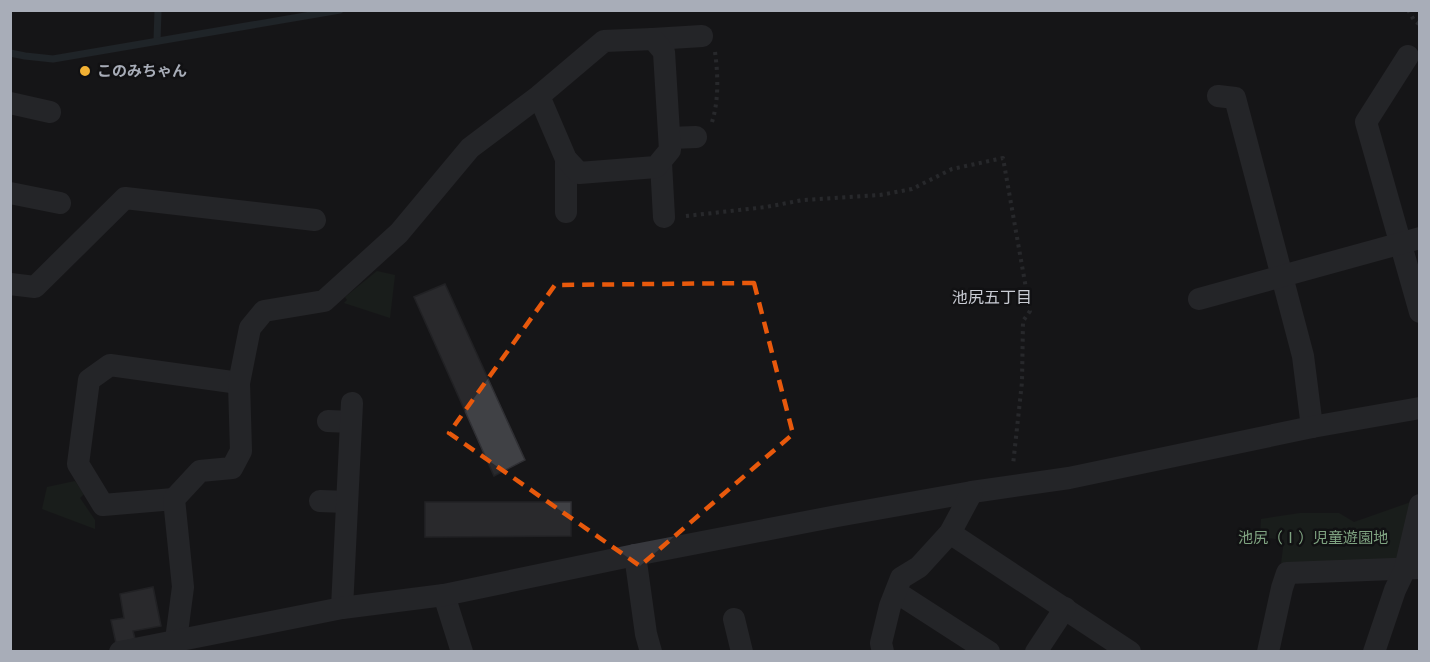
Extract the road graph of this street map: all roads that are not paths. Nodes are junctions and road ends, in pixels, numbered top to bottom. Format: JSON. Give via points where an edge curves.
{"nodes":[{"id":1,"x":653,"y":39,"type":"junction"},
{"id":2,"x":708,"y":43,"type":"road end"},
{"id":3,"x":1407,"y":68,"type":"dead end"},
{"id":4,"x":539,"y":96,"type":"junction"},
{"id":5,"x":1218,"y":96,"type":"dead end"},
{"id":6,"x":10,"y":103,"type":"edge"},
{"id":7,"x":50,"y":112,"type":"dead end"},
{"id":8,"x":704,"y":131,"type":"road end"},
{"id":9,"x":670,"y":138,"type":"junction"},
{"id":10,"x":566,"y":159,"type":"junction"},
{"id":11,"x":661,"y":163,"type":"junction"},
{"id":12,"x":10,"y":193,"type":"edge"},
{"id":13,"x":60,"y":203,"type":"dead end"},
{"id":14,"x":566,"y":212,"type":"dead end"},
{"id":15,"x":673,"y":217,"type":"road end"},
{"id":16,"x":315,"y":220,"type":"dead end"},
{"id":17,"x":1410,"y":241,"type":"edge"},
{"id":18,"x":1282,"y":276,"type":"junction"},
{"id":19,"x":10,"y":284,"type":"edge"},
{"id":20,"x":1199,"y":299,"type":"dead end"},
{"id":21,"x":1419,"y":312,"type":"edge"},
{"id":22,"x":239,"y":383,"type":"junction"},
{"id":23,"x":1419,"y":408,"type":"edge"},
{"id":24,"x":328,"y":421,"type":"dead end"},
{"id":25,"x":1312,"y":427,"type":"junction"},
{"id":26,"x":972,"y":492,"type":"junction"},
{"id":27,"x":174,"y":499,"type":"junction"},
{"id":28,"x":320,"y":501,"type":"dead end"},
{"id":29,"x":347,"y":502,"type":"junction"},
{"id":30,"x":1419,"y":505,"type":"edge"},
{"id":31,"x":950,"y":533,"type":"junction"},
{"id":32,"x":635,"y":555,"type":"junction"},
{"id":33,"x":1412,"y":569,"type":"edge"},
{"id":34,"x":896,"y":592,"type":"junction"},
{"id":35,"x":444,"y":595,"type":"junction"},
{"id":36,"x":342,"y":608,"type":"junction"},
{"id":37,"x":1065,"y":608,"type":"junction"},
{"id":38,"x":734,"y":620,"type":"dead end"},
{"id":39,"x":176,"y":640,"type":"junction"},
{"id":40,"x":120,"y":651,"type":"edge"},
{"id":41,"x":462,"y":651,"type":"edge"},
{"id":42,"x":651,"y":651,"type":"edge"},
{"id":43,"x":742,"y":651,"type":"edge"},
{"id":44,"x":883,"y":651,"type":"edge"},
{"id":45,"x":988,"y":651,"type":"edge"},
{"id":46,"x":1036,"y":651,"type":"edge"},
{"id":47,"x":1130,"y":651,"type":"edge"},
{"id":48,"x":1268,"y":651,"type":"edge"},
{"id":49,"x":1374,"y":651,"type":"edge"}],
"edges":[{"from":1,"to":2,"type":"street"},
{"from":1,"to":4,"type":"street","via":[[604,41]]},
{"from":1,"to":9,"type":"street","via":[[664,52]]},
{"from":3,"to":17,"type":"street","via":[[1366,122]]},
{"from":4,"to":10,"type":"street"},
{"from":4,"to":22,"type":"street","via":[[470,148],[399,232],[324,301],[264,311],[250,328]]},
{"from":5,"to":18,"type":"street","via":[[1235,98]]},
{"from":6,"to":7,"type":"street"},
{"from":8,"to":9,"type":"street"},
{"from":9,"to":11,"type":"street","via":[[670,150]]},
{"from":10,"to":11,"type":"street","via":[[579,173],[656,167]]},
{"from":10,"to":14,"type":"street"},
{"from":11,"to":15,"type":"street"},
{"from":12,"to":13,"type":"street"},
{"from":16,"to":19,"type":"street","via":[[125,198],[34,286]]},
{"from":17,"to":18,"type":"street"},
{"from":17,"to":21,"type":"street"},
{"from":18,"to":20,"type":"street"},
{"from":18,"to":25,"type":"street","via":[[1303,356]]},
{"from":22,"to":27,"type":"street","via":[[241,451],[232,468],[200,471]]},
{"from":22,"to":27,"type":"street","via":[[110,365],[89,380],[78,464],[104,505]]},
{"from":23,"to":25,"type":"street"},
{"from":24,"to":29,"type":"street","via":[[352,413]]},
{"from":25,"to":26,"type":"street","via":[[1069,478]]},
{"from":26,"to":31,"type":"street"},
{"from":26,"to":32,"type":"street"},
{"from":27,"to":39,"type":"street","via":[[183,587]]},
{"from":28,"to":29,"type":"street"},
{"from":29,"to":36,"type":"street"},
{"from":30,"to":33,"type":"street"},
{"from":31,"to":34,"type":"street","via":[[919,567],[901,578]]},
{"from":31,"to":37,"type":"street"},
{"from":32,"to":35,"type":"street"},
{"from":32,"to":42,"type":"street"},
{"from":33,"to":48,"type":"street","via":[[1287,573]]},
{"from":33,"to":49,"type":"street","via":[[1395,590]]},
{"from":34,"to":44,"type":"street","via":[[880,643]]},
{"from":34,"to":45,"type":"street"},
{"from":35,"to":36,"type":"street"},
{"from":35,"to":41,"type":"street"},
{"from":36,"to":39,"type":"street"},
{"from":37,"to":46,"type":"street"},
{"from":37,"to":47,"type":"street"},
{"from":38,"to":43,"type":"street"},
{"from":39,"to":40,"type":"street"}]}
